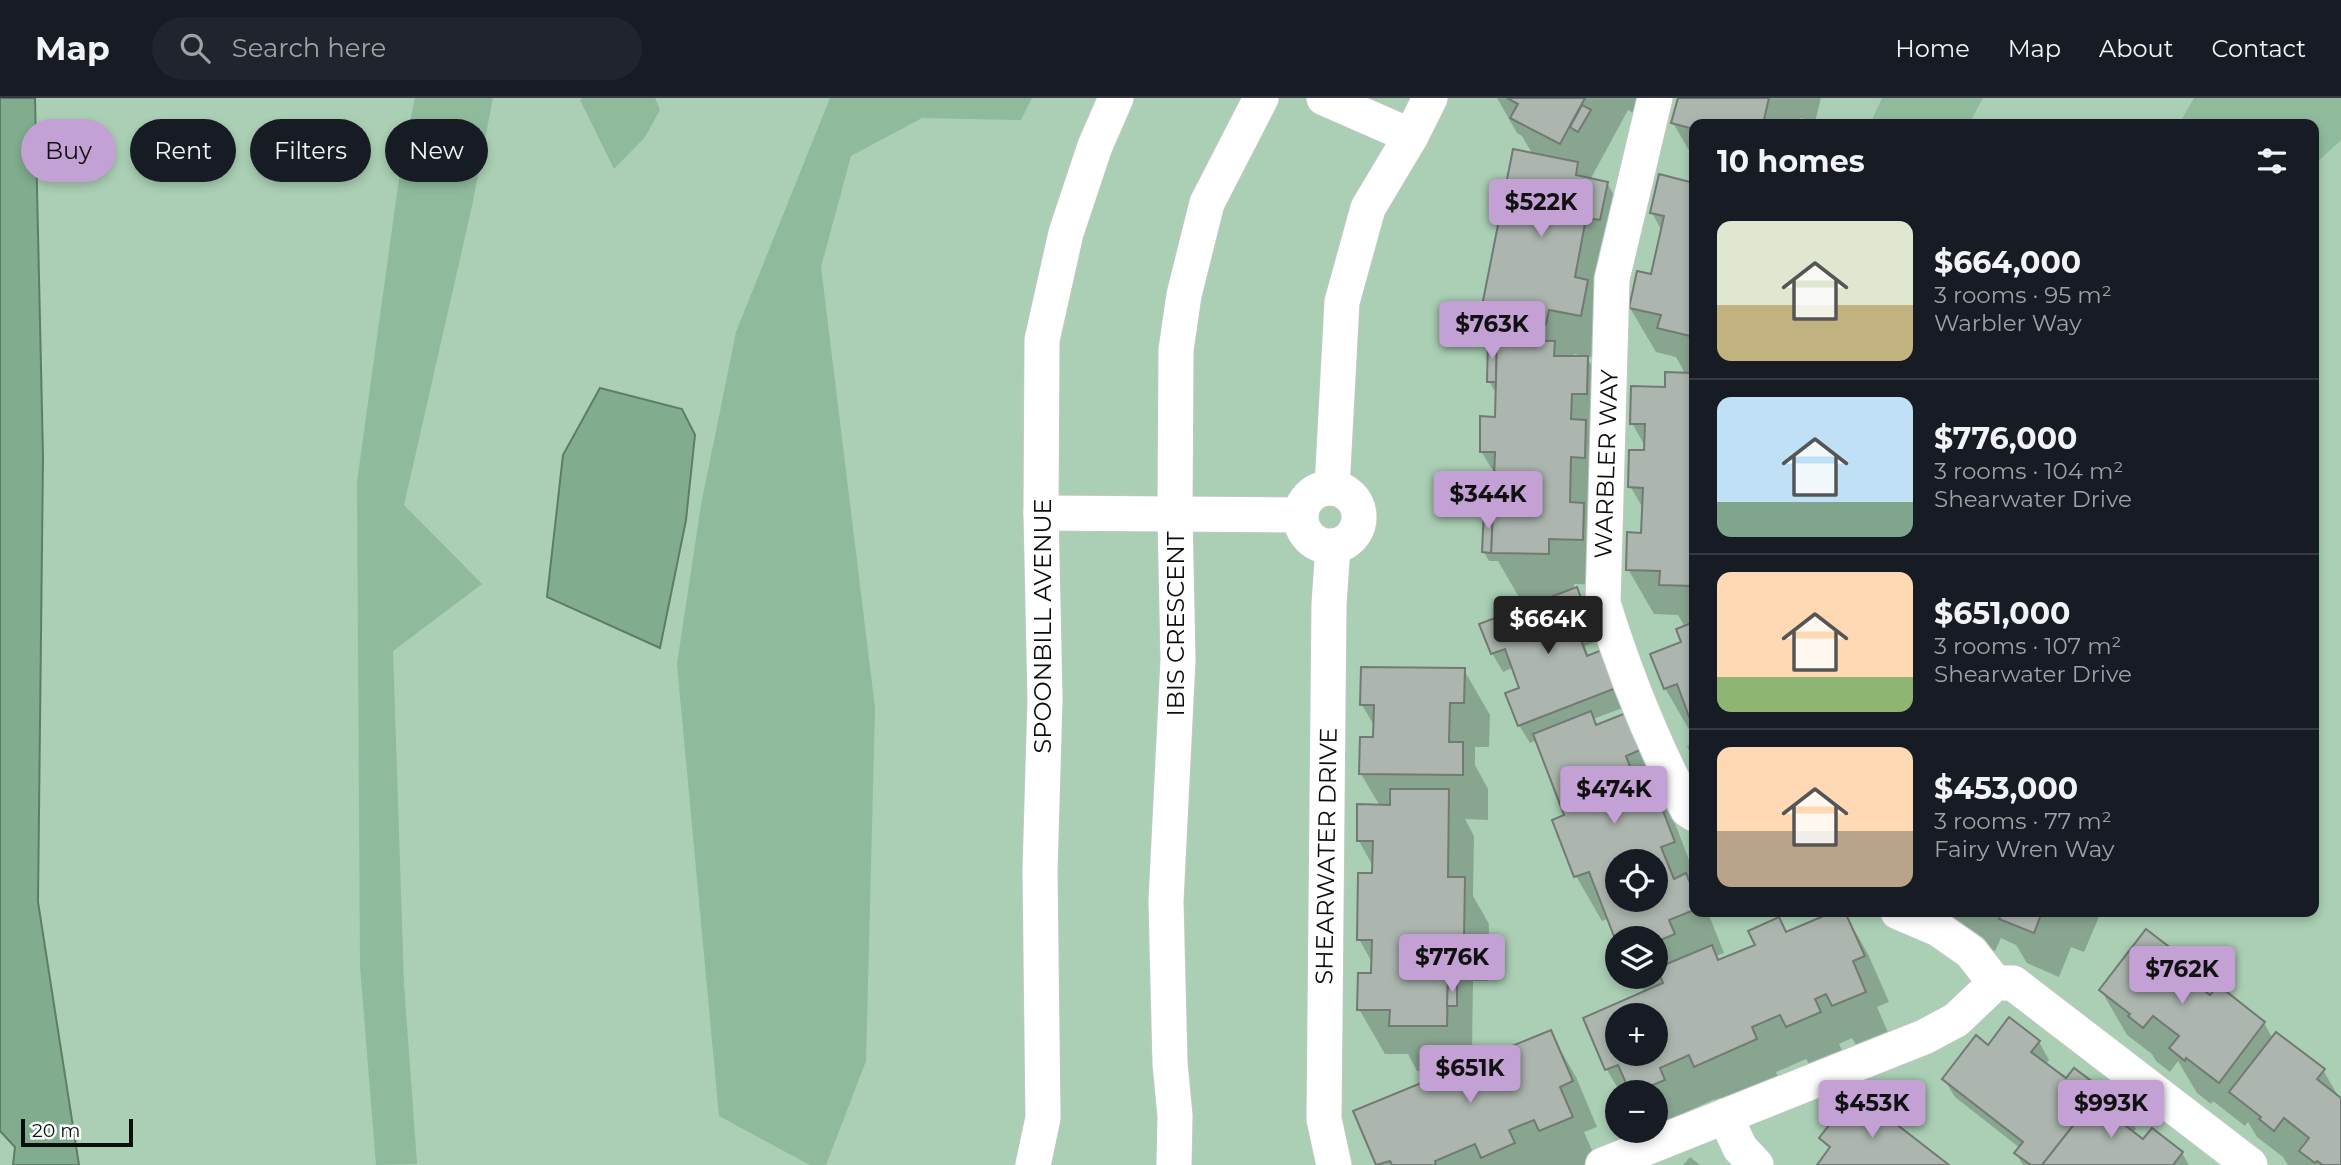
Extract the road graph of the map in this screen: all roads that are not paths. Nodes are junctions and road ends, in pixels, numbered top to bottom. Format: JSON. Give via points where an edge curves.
{"nodes":[{"id":1,"x":1116,"y":98,"type":"edge"},
{"id":2,"x":1261,"y":98,"type":"edge"},
{"id":3,"x":1324,"y":98,"type":"edge"},
{"id":4,"x":1430,"y":98,"type":"edge"},
{"id":5,"x":1655,"y":98,"type":"edge"},
{"id":6,"x":1411,"y":136,"type":"junction"},
{"id":7,"x":1332,"y":488,"type":"junction"},
{"id":8,"x":1041,"y":513,"type":"junction"},
{"id":9,"x":1175,"y":515,"type":"junction"},
{"id":10,"x":1301,"y":515,"type":"junction"},
{"id":11,"x":1334,"y":546,"type":"junction"},
{"id":12,"x":1689,"y":811,"type":"edge"},
{"id":13,"x":1910,"y":917,"type":"edge"},
{"id":14,"x":1995,"y":983,"type":"junction"},
{"id":15,"x":1725,"y":1116,"type":"junction"},
{"id":16,"x":1032,"y":1165,"type":"edge"},
{"id":17,"x":1174,"y":1165,"type":"edge"},
{"id":18,"x":1334,"y":1165,"type":"edge"},
{"id":19,"x":1603,"y":1165,"type":"edge"},
{"id":20,"x":1756,"y":1165,"type":"edge"},
{"id":21,"x":2249,"y":1165,"type":"edge"}],
"edges":[{"from":1,"to":8,"type":"street","name":"SPOONBILL AVENUE","via":[[1066,233],[1042,340]]},
{"from":2,"to":9,"type":"street","name":"IBIS CRESCENT","via":[[1207,203],[1184,295],[1175,350]]},
{"from":3,"to":6,"type":"street"},
{"from":4,"to":6,"type":"street"},
{"from":5,"to":12,"type":"street","name":"WARBLER WAY","via":[[1612,279],[1603,603],[1664,762]]},
{"from":6,"to":7,"type":"street","via":[[1368,208],[1342,302]]},
{"from":7,"to":10,"type":"street","via":[[1312,493]]},
{"from":7,"to":11,"type":"street","via":[[1351,495],[1359,508],[1360,523],[1345,542]]},
{"from":8,"to":9,"type":"street"},
{"from":8,"to":16,"type":"street","name":"SPOONBILL AVENUE","via":[[1043,1118]]},
{"from":9,"to":10,"type":"street"},
{"from":9,"to":17,"type":"street","name":"IBIS CRESCENT","via":[[1178,660],[1166,901]]},
{"from":10,"to":11,"type":"street","via":[[1310,538]]},
{"from":11,"to":18,"type":"street","name":"SHEARWATER DRIVE","via":[[1329,604],[1324,1119]]},
{"from":13,"to":14,"type":"street","via":[[1938,929],[1970,952]]},
{"from":14,"to":15,"type":"street","via":[[1956,1020],[1924,1037]]},
{"from":14,"to":21,"type":"street","via":[[2013,983]]},
{"from":15,"to":19,"type":"street"},
{"from":15,"to":20,"type":"street","via":[[1740,1148]]}]}
